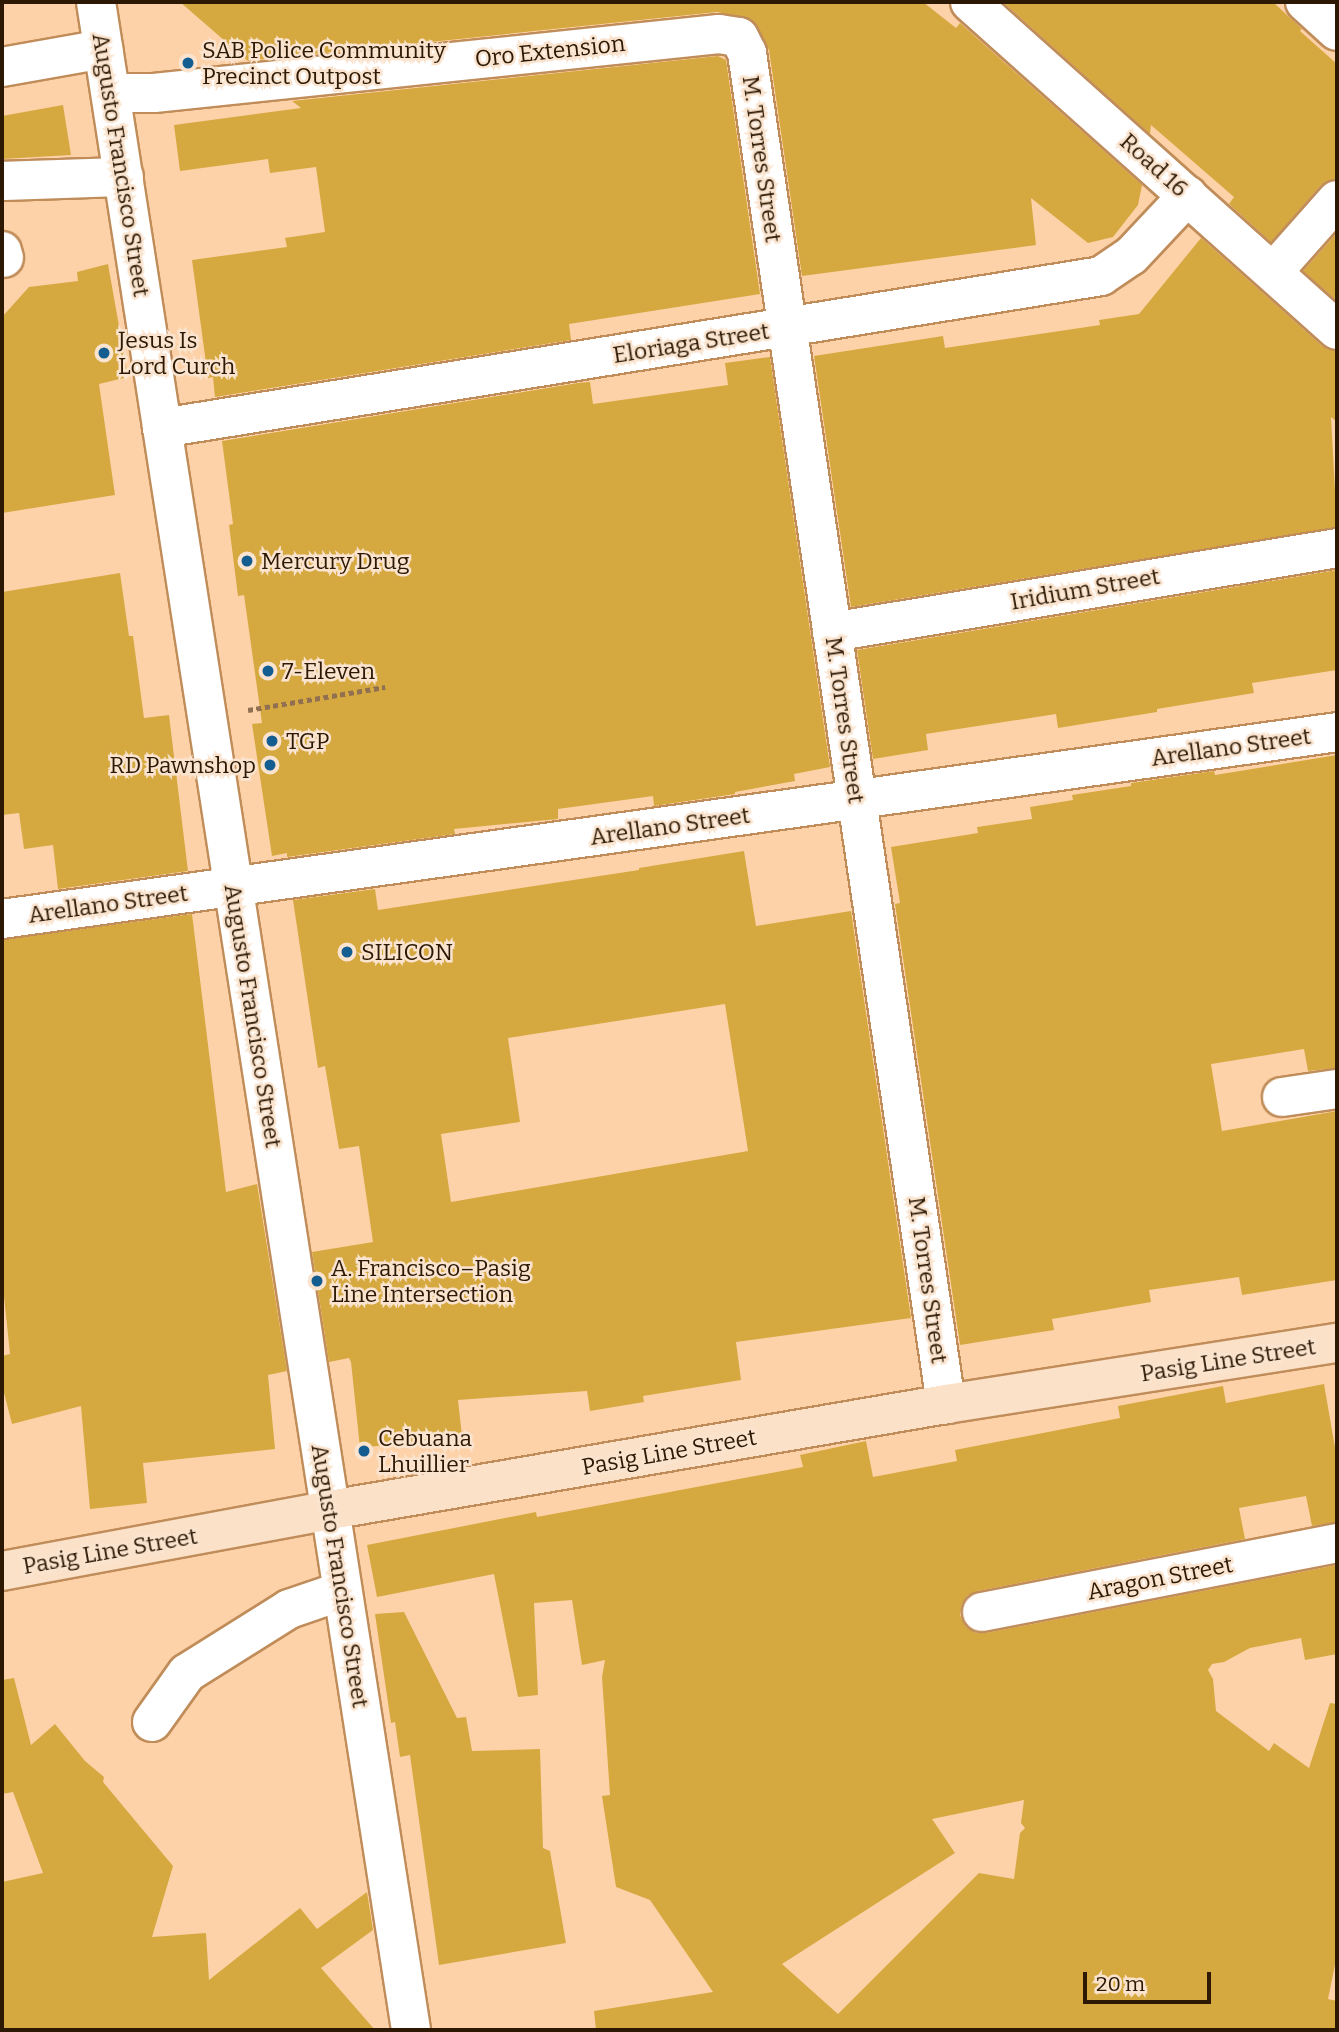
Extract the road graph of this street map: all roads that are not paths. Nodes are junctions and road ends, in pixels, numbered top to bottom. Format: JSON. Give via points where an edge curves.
{"nodes":[{"id":1,"x":96,"y":2,"type":"edge"},
{"id":2,"x":970,"y":2,"type":"edge"},
{"id":3,"x":1305,"y":2,"type":"edge"},
{"id":4,"x":1337,"y":31,"type":"edge"},
{"id":5,"x":739,"y":37,"type":"joint"},
{"id":6,"x":103,"y":49,"type":"junction"},
{"id":7,"x":2,"y":67,"type":"edge"},
{"id":8,"x":111,"y":93,"type":"junction"},
{"id":9,"x":124,"y":177,"type":"junction"},
{"id":10,"x":2,"y":181,"type":"edge"},
{"id":11,"x":1188,"y":195,"type":"junction"},
{"id":12,"x":1337,"y":200,"type":"edge"},
{"id":13,"x":1273,"y":272,"type":"junction"},
{"id":14,"x":788,"y":328,"type":"junction"},
{"id":15,"x":1337,"y":330,"type":"edge"},
{"id":16,"x":162,"y":428,"type":"junction"},
{"id":17,"x":1337,"y":548,"type":"edge"},
{"id":18,"x":832,"y":632,"type":"junction"},
{"id":19,"x":1337,"y":732,"type":"edge"},
{"id":20,"x":857,"y":799,"type":"junction"},
{"id":21,"x":233,"y":887,"type":"junction"},
{"id":22,"x":2,"y":919,"type":"edge"},
{"id":23,"x":1337,"y":1089,"type":"edge"},
{"id":24,"x":1282,"y":1097,"type":"dead end"},
{"id":25,"x":1337,"y":1343,"type":"edge"},
{"id":26,"x":946,"y":1404,"type":"junction"},
{"id":27,"x":330,"y":1510,"type":"junction"},
{"id":28,"x":1337,"y":1543,"type":"edge"},
{"id":29,"x":2,"y":1571,"type":"edge"},
{"id":30,"x":342,"y":1591,"type":"junction"},
{"id":31,"x":982,"y":1612,"type":"dead end"},
{"id":32,"x":152,"y":1722,"type":"dead end"},
{"id":33,"x":411,"y":2030,"type":"edge"}],
"edges":[{"from":1,"to":6,"type":"street","name":"Augusto Francisco Street"},
{"from":2,"to":11,"type":"street","name":"Road 16"},
{"from":3,"to":4,"type":"street"},
{"from":5,"to":8,"type":"street","name":"Oro Extension","via":[[719,34],[155,93]]},
{"from":5,"to":14,"type":"street","name":"M. Torres Street","via":[[747,54]]},
{"from":6,"to":7,"type":"street"},
{"from":6,"to":8,"type":"street","name":"Augusto Francisco Street"},
{"from":8,"to":9,"type":"street","name":"Augusto Francisco Street"},
{"from":9,"to":10,"type":"street"},
{"from":9,"to":16,"type":"street","name":"Augusto Francisco Street"},
{"from":11,"to":13,"type":"street","name":"Road 16"},
{"from":11,"to":14,"type":"street","name":"Eloriaga Street","via":[[1131,256],[1101,276]]},
{"from":12,"to":13,"type":"street"},
{"from":13,"to":15,"type":"street","name":"Road 16"},
{"from":14,"to":16,"type":"street","name":"Eloriaga Street"},
{"from":14,"to":18,"type":"street","name":"M. Torres Street"},
{"from":16,"to":21,"type":"street","name":"Augusto Francisco Street"},
{"from":17,"to":18,"type":"street","name":"Iridium Street"},
{"from":18,"to":20,"type":"street","name":"M. Torres Street"},
{"from":19,"to":20,"type":"street","name":"Arellano Street"},
{"from":20,"to":21,"type":"street","name":"Arellano Street"},
{"from":20,"to":26,"type":"street","name":"M. Torres Street"},
{"from":21,"to":22,"type":"street","name":"Arellano Street"},
{"from":21,"to":27,"type":"street","name":"Augusto Francisco Street"},
{"from":23,"to":24,"type":"street"},
{"from":25,"to":26,"type":"main road","name":"Pasig Line Street"},
{"from":26,"to":27,"type":"main road","name":"Pasig Line Street"},
{"from":27,"to":29,"type":"main road","name":"Pasig Line Street"},
{"from":27,"to":30,"type":"street","name":"Augusto Francisco Street"},
{"from":28,"to":31,"type":"street","name":"Aragon Street"},
{"from":30,"to":32,"type":"street","via":[[289,1609],[187,1673]]},
{"from":30,"to":33,"type":"street","name":"Augusto Francisco Street"}]}
